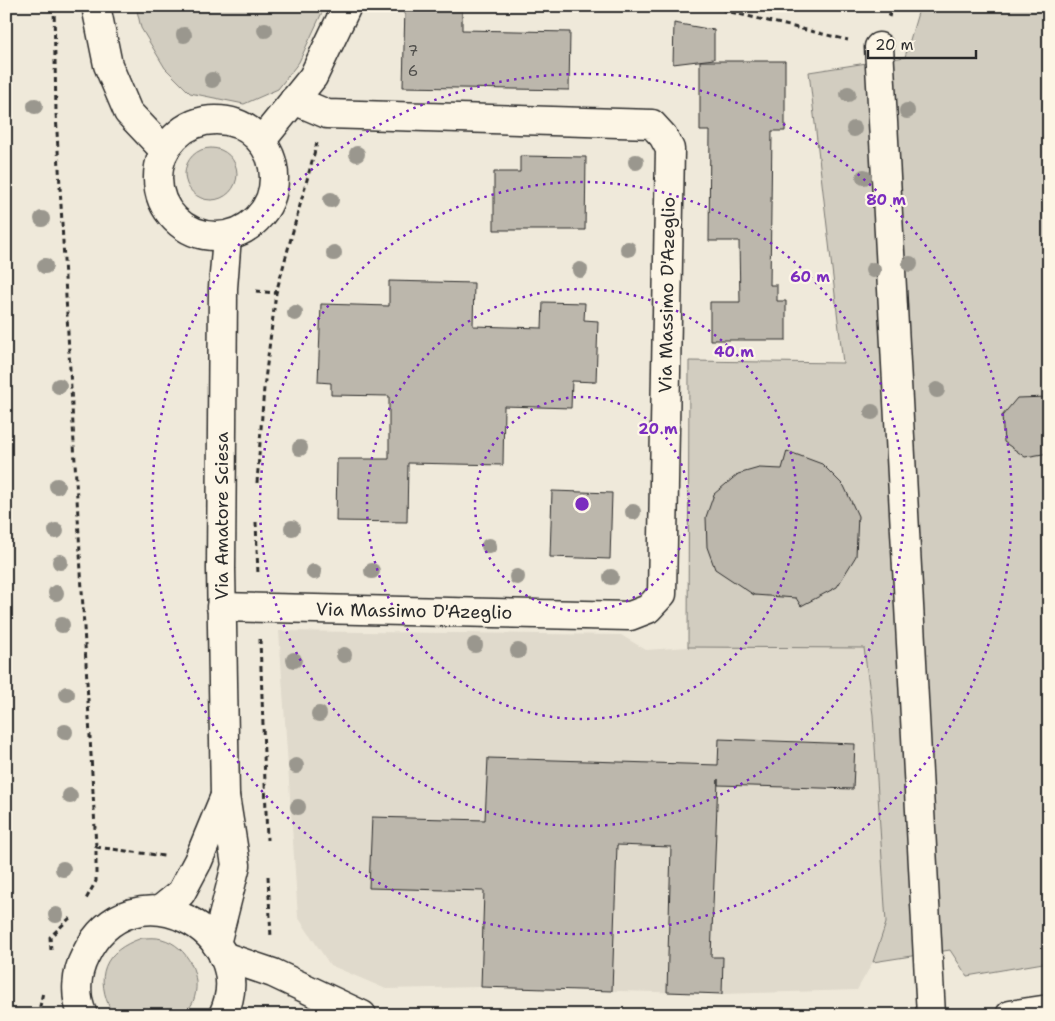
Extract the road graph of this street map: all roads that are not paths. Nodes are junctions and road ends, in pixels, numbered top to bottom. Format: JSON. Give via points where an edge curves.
{"nodes":[{"id":1,"x":96,"y":6,"type":"edge"},
{"id":2,"x":347,"y":6,"type":"edge"},
{"id":3,"x":879,"y":47,"type":"road end"},
{"id":4,"x":294,"y":100,"type":"junction"},
{"id":5,"x":262,"y":140,"type":"junction"},
{"id":6,"x":164,"y":150,"type":"junction"},
{"id":7,"x":226,"y":236,"type":"junction"},
{"id":8,"x":221,"y":607,"type":"junction"},
{"id":9,"x":225,"y":796,"type":"junction"},
{"id":10,"x":160,"y":910,"type":"junction"},
{"id":11,"x":220,"y":950,"type":"junction"},
{"id":12,"x":75,"y":1007,"type":"edge"},
{"id":13,"x":1049,"y":1009,"type":"edge"},
{"id":14,"x":223,"y":1015,"type":"edge"},
{"id":15,"x":362,"y":1015,"type":"edge"},
{"id":16,"x":931,"y":1015,"type":"edge"},
{"id":17,"x":1010,"y":1015,"type":"edge"}],
"edges":[{"from":1,"to":6,"type":"street","via":[[108,65],[128,112]]},
{"from":2,"to":4,"type":"street","via":[[312,77]]},
{"from":3,"to":16,"type":"street"},
{"from":4,"to":5,"type":"street"},
{"from":4,"to":8,"type":"street","name":"Via Massimo D'Azeglio","via":[[328,114],[652,124],[663,136],[670,149],[662,594],[648,609],[630,616]]},
{"from":5,"to":6,"type":"street","via":[[247,127],[214,119],[190,125],[173,137]]},
{"from":5,"to":7,"type":"street","via":[[270,153],[275,173],[270,202],[256,221]]},
{"from":6,"to":7,"type":"street","via":[[158,169],[158,186],[167,210],[195,233]]},
{"from":7,"to":8,"type":"street","name":"Via Amatore Sciesa"},
{"from":8,"to":9,"type":"street","name":"Via Amatore Sciesa"},
{"from":9,"to":10,"type":"street","name":"Via Amatore Sciesa","via":[[182,893]]},
{"from":9,"to":11,"type":"street","name":"Via Amatore Sciesa","via":[[236,865]]},
{"from":10,"to":11,"type":"street","via":[[182,915],[202,927]]},
{"from":10,"to":12,"type":"street","via":[[134,912],[110,923],[91,942],[80,966]]},
{"from":11,"to":14,"type":"street","via":[[228,974],[229,993]]},
{"from":11,"to":15,"type":"street"},
{"from":13,"to":17,"type":"street"}]}
